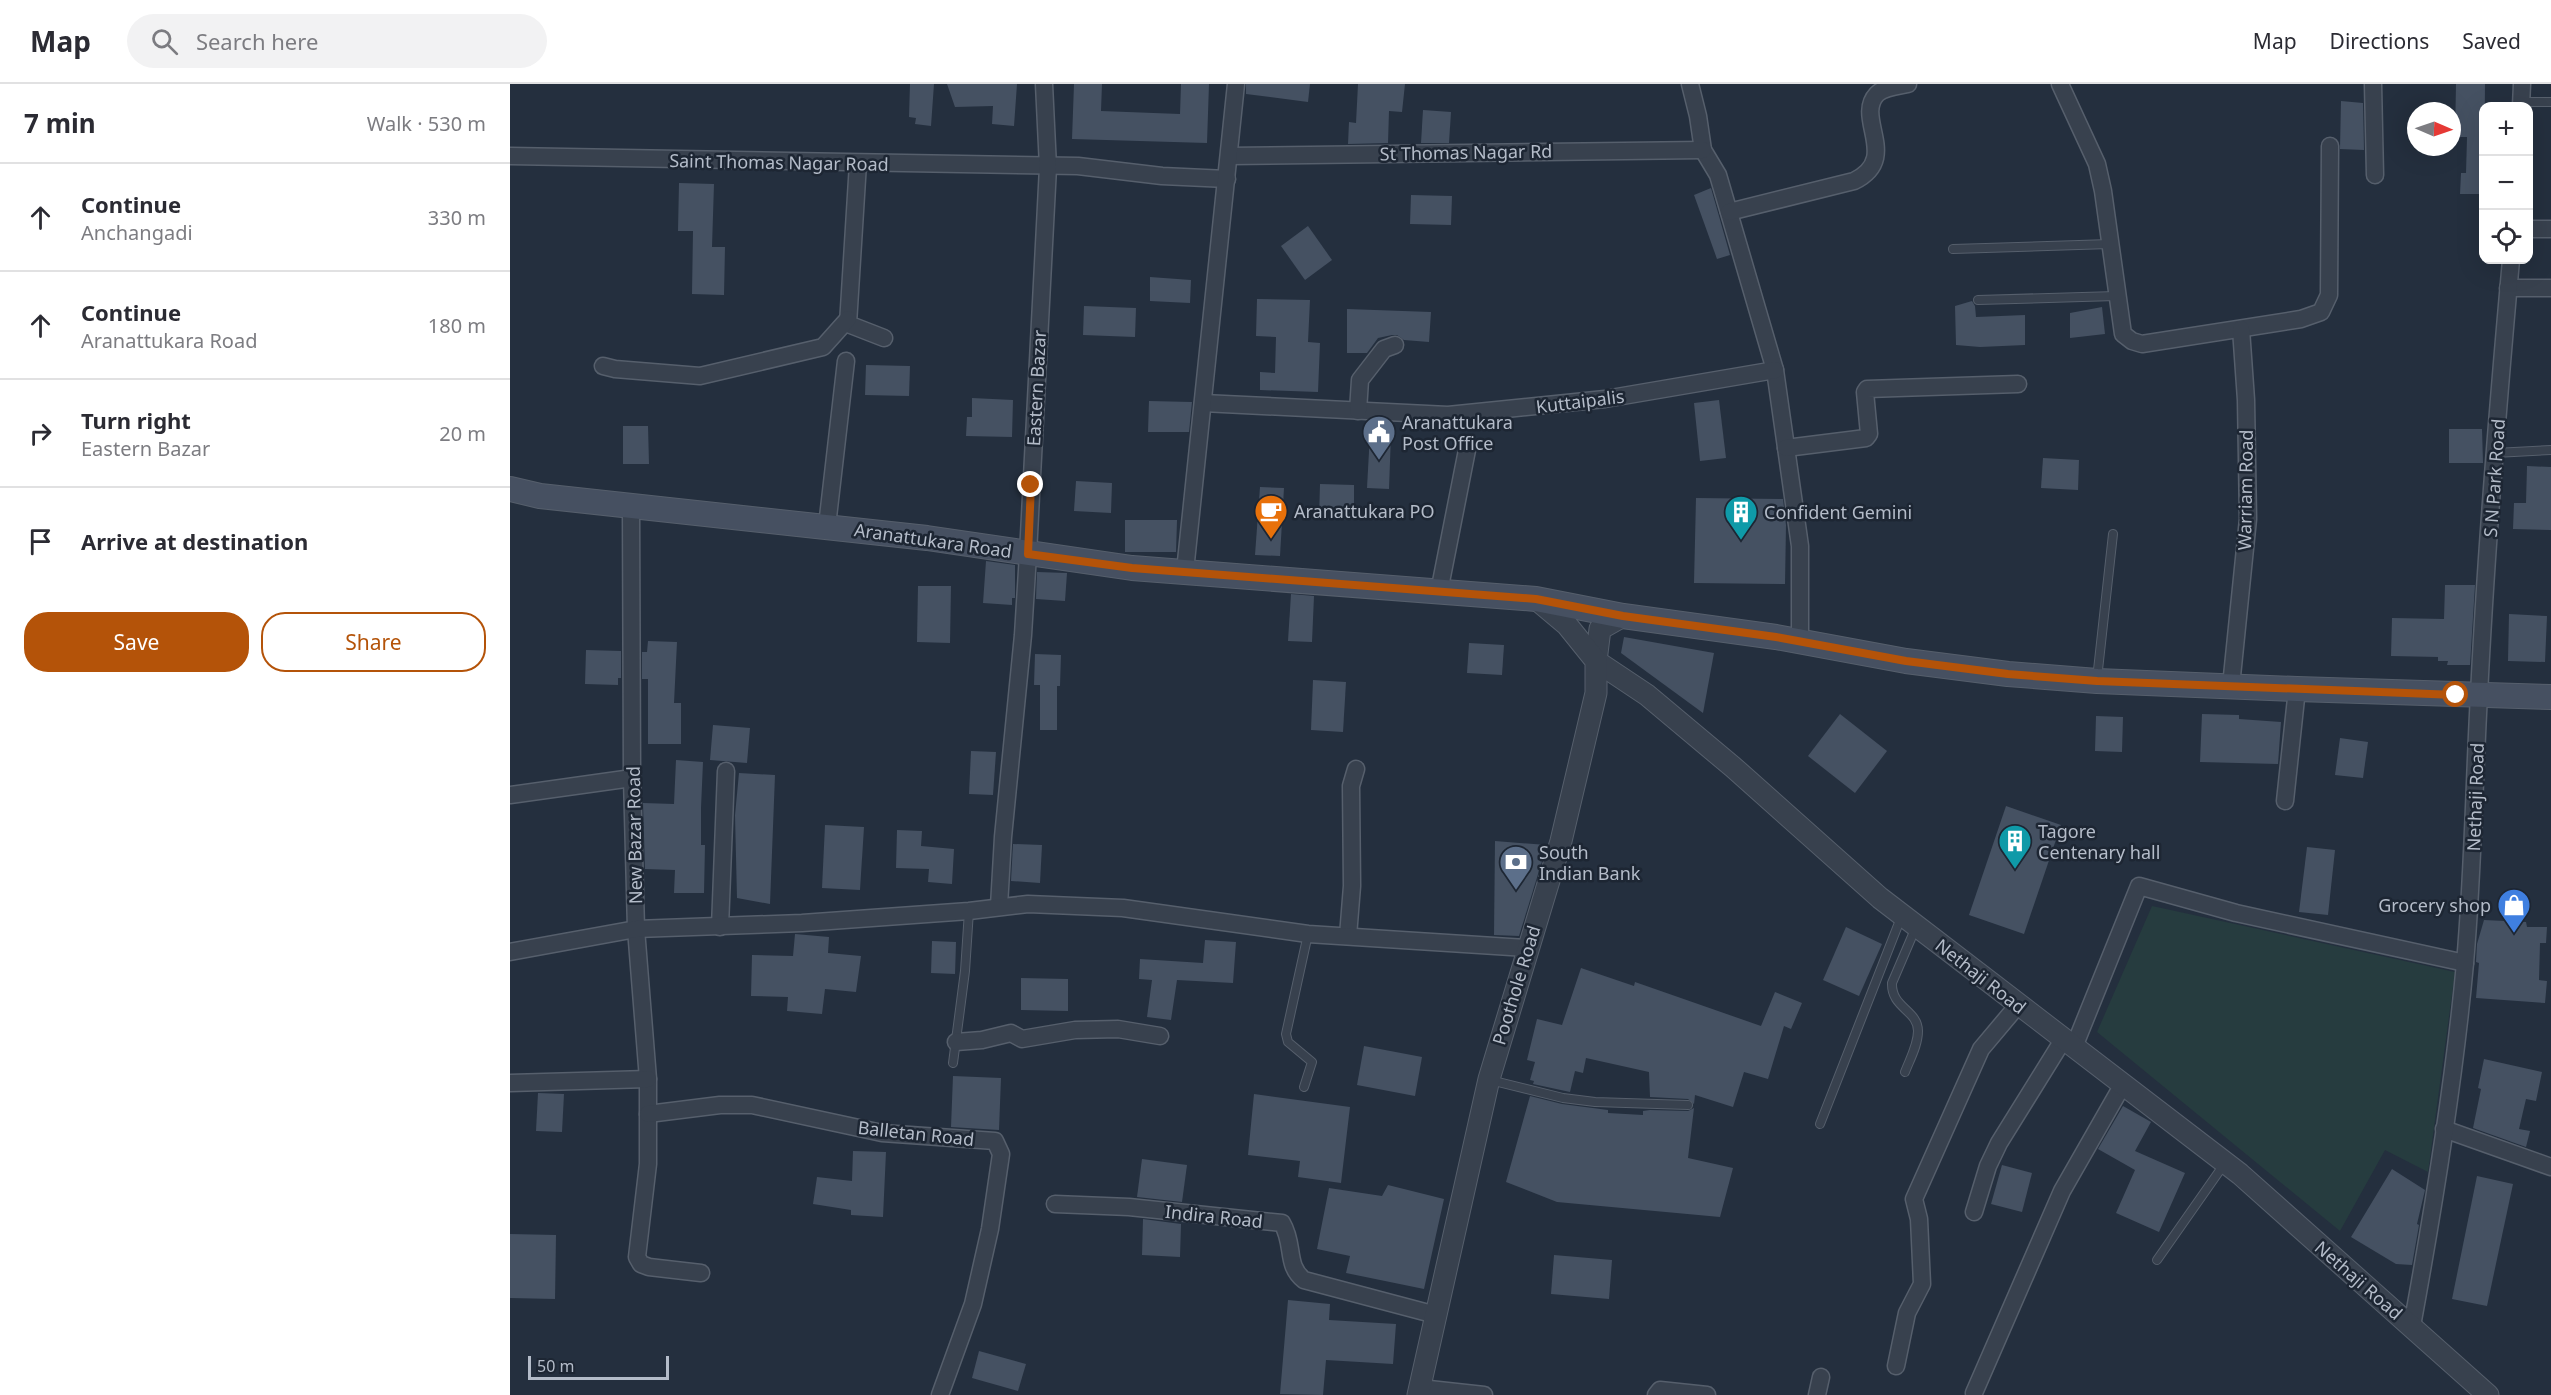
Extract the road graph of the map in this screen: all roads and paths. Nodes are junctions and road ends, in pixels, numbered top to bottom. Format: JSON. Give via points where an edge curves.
{"nodes":[{"id":1,"x":1044,"y":84,"type":"edge"},
{"id":2,"x":1236,"y":84,"type":"edge"},
{"id":3,"x":1690,"y":84,"type":"edge"},
{"id":4,"x":1908,"y":84,"type":"edge"},
{"id":5,"x":2060,"y":84,"type":"edge"},
{"id":6,"x":2373,"y":84,"type":"edge"},
{"id":7,"x":2522,"y":84,"type":"edge"},
{"id":8,"x":2521,"y":102,"type":"edge"},
{"id":9,"x":2551,"y":102,"type":"edge"},
{"id":10,"x":2533,"y":103,"type":"edge"},
{"id":11,"x":2330,"y":146,"type":"dead end"},
{"id":12,"x":1703,"y":150,"type":"junction"},
{"id":13,"x":510,"y":156,"type":"edge"},
{"id":14,"x":1230,"y":156,"type":"junction"},
{"id":15,"x":858,"y":163,"type":"junction"},
{"id":16,"x":1048,"y":167,"type":"junction"},
{"id":17,"x":2375,"y":175,"type":"dead end"},
{"id":18,"x":1227,"y":179,"type":"junction"},
{"id":19,"x":1729,"y":212,"type":"junction"},
{"id":20,"x":2551,"y":229,"type":"edge"},
{"id":21,"x":2533,"y":230,"type":"edge"},
{"id":22,"x":2110,"y":244,"type":"junction"},
{"id":23,"x":1953,"y":249,"type":"dead end"},
{"id":24,"x":2511,"y":264,"type":"edge"},
{"id":25,"x":2508,"y":288,"type":"junction"},
{"id":26,"x":2551,"y":288,"type":"edge"},
{"id":27,"x":2116,"y":296,"type":"junction"},
{"id":28,"x":1978,"y":300,"type":"dead end"},
{"id":29,"x":848,"y":320,"type":"junction"},
{"id":30,"x":2241,"y":329,"type":"junction"},
{"id":31,"x":884,"y":338,"type":"dead end"},
{"id":32,"x":1395,"y":345,"type":"dead end"},
{"id":33,"x":846,"y":361,"type":"dead end"},
{"id":34,"x":603,"y":366,"type":"dead end"},
{"id":35,"x":1775,"y":370,"type":"junction"},
{"id":36,"x":2018,"y":384,"type":"dead end"},
{"id":37,"x":1203,"y":403,"type":"junction"},
{"id":38,"x":1358,"y":411,"type":"junction"},
{"id":39,"x":1468,"y":445,"type":"dead end"},
{"id":40,"x":1786,"y":448,"type":"junction"},
{"id":41,"x":2551,"y":450,"type":"edge"},
{"id":42,"x":2495,"y":453,"type":"junction"},
{"id":43,"x":510,"y":489,"type":"edge"},
{"id":44,"x":631,"y":506,"type":"junction"},
{"id":45,"x":827,"y":526,"type":"junction"},
{"id":46,"x":2113,"y":534,"type":"dead end"},
{"id":47,"x":1028,"y":554,"type":"junction"},
{"id":48,"x":1185,"y":571,"type":"junction"},
{"id":49,"x":1439,"y":592,"type":"junction"},
{"id":50,"x":1536,"y":599,"type":"junction"},
{"id":51,"x":1623,"y":616,"type":"junction"},
{"id":52,"x":1800,"y":641,"type":"junction"},
{"id":53,"x":1596,"y":661,"type":"junction"},
{"id":54,"x":2097,"y":681,"type":"junction"},
{"id":55,"x":2231,"y":686,"type":"junction"},
{"id":56,"x":2297,"y":689,"type":"junction"},
{"id":57,"x":2479,"y":696,"type":"junction"},
{"id":58,"x":2551,"y":697,"type":"edge"},
{"id":59,"x":1356,"y":769,"type":"dead end"},
{"id":60,"x":726,"y":771,"type":"dead end"},
{"id":61,"x":632,"y":778,"type":"junction"},
{"id":62,"x":510,"y":795,"type":"edge"},
{"id":63,"x":2284,"y":801,"type":"dead end"},
{"id":64,"x":999,"y":906,"type":"junction"},
{"id":65,"x":969,"y":911,"type":"junction"},
{"id":66,"x":1909,"y":920,"type":"junction"},
{"id":67,"x":720,"y":927,"type":"junction"},
{"id":68,"x":636,"y":929,"type":"junction"},
{"id":69,"x":1308,"y":934,"type":"junction"},
{"id":70,"x":1348,"y":936,"type":"junction"},
{"id":71,"x":1527,"y":948,"type":"junction"},
{"id":72,"x":510,"y":952,"type":"edge"},
{"id":73,"x":2465,"y":963,"type":"junction"},
{"id":74,"x":2018,"y":1005,"type":"junction"},
{"id":75,"x":1160,"y":1036,"type":"dead end"},
{"id":76,"x":956,"y":1042,"type":"junction"},
{"id":77,"x":2068,"y":1043,"type":"junction"},
{"id":78,"x":953,"y":1063,"type":"dead end"},
{"id":79,"x":1905,"y":1072,"type":"dead end"},
{"id":80,"x":648,"y":1079,"type":"junction"},
{"id":81,"x":1488,"y":1080,"type":"junction"},
{"id":82,"x":510,"y":1083,"type":"edge"},
{"id":83,"x":2122,"y":1086,"type":"junction"},
{"id":84,"x":1304,"y":1087,"type":"dead end"},
{"id":85,"x":1688,"y":1105,"type":"dead end"},
{"id":86,"x":648,"y":1114,"type":"junction"},
{"id":87,"x":1820,"y":1124,"type":"dead end"},
{"id":88,"x":2444,"y":1129,"type":"junction"},
{"id":89,"x":2225,"y":1163,"type":"junction"},
{"id":90,"x":2551,"y":1167,"type":"edge"},
{"id":91,"x":1055,"y":1204,"type":"dead end"},
{"id":92,"x":1974,"y":1212,"type":"dead end"},
{"id":93,"x":2157,"y":1260,"type":"dead end"},
{"id":94,"x":701,"y":1273,"type":"dead end"},
{"id":95,"x":1436,"y":1315,"type":"junction"},
{"id":96,"x":2412,"y":1326,"type":"junction"},
{"id":97,"x":1896,"y":1366,"type":"dead end"},
{"id":98,"x":1821,"y":1377,"type":"dead end"},
{"id":99,"x":1419,"y":1391,"type":"edge"},
{"id":100,"x":1974,"y":1393,"type":"dead end"},
{"id":101,"x":1683,"y":1394,"type":"edge"},
{"id":102,"x":2483,"y":1394,"type":"edge"},
{"id":103,"x":940,"y":1395,"type":"edge"},
{"id":104,"x":1484,"y":1395,"type":"edge"},
{"id":105,"x":1656,"y":1395,"type":"edge"},
{"id":106,"x":1707,"y":1395,"type":"edge"},
{"id":107,"x":1817,"y":1395,"type":"edge"}],
"edges":[{"from":1,"to":16,"type":"street","name":"Eastern Bazar"},
{"from":2,"to":14,"type":"street"},
{"from":3,"to":12,"type":"street"},
{"from":4,"to":19,"type":"street","via":[[1876,94],[1871,106],[1875,165],[1868,174],[1854,181]]},
{"from":5,"to":22,"type":"street","via":[[2097,164]]},
{"from":6,"to":17,"type":"street"},
{"from":7,"to":8,"type":"street"},
{"from":9,"to":10,"type":"lane"},
{"from":11,"to":30,"type":"street","via":[[2329,295],[2321,312]]},
{"from":12,"to":14,"type":"street","name":"St Thomas Nagar Rd"},
{"from":12,"to":19,"type":"street","via":[[1718,175]]},
{"from":13,"to":15,"type":"street","name":"Saint Thomas Nagar Road"},
{"from":14,"to":18,"type":"street"},
{"from":15,"to":16,"type":"street","name":"Saint Thomas Nagar Road"},
{"from":15,"to":29,"type":"street"},
{"from":16,"to":18,"type":"street","name":"Saint Thomas Nagar Road","via":[[1078,166]]},
{"from":16,"to":47,"type":"street","name":"Eastern Bazar"},
{"from":18,"to":37,"type":"street"},
{"from":19,"to":35,"type":"street"},
{"from":20,"to":21,"type":"street"},
{"from":22,"to":23,"type":"lane"},
{"from":22,"to":27,"type":"street"},
{"from":24,"to":25,"type":"street","name":"S N Park Road"},
{"from":25,"to":26,"type":"street"},
{"from":25,"to":42,"type":"street","name":"S N Park Road"},
{"from":27,"to":28,"type":"lane"},
{"from":27,"to":30,"type":"street","via":[[2123,334],[2142,344]]},
{"from":29,"to":31,"type":"street","via":[[848,324]]},
{"from":29,"to":34,"type":"street","via":[[823,347],[700,376]]},
{"from":30,"to":55,"type":"street","name":"Warriam Road","via":[[2248,519]]},
{"from":32,"to":38,"type":"street","via":[[1384,349],[1360,380]]},
{"from":33,"to":45,"type":"street"},
{"from":35,"to":38,"type":"street","name":"Kuttaipalis","via":[[1605,399],[1448,415]]},
{"from":35,"to":40,"type":"street"},
{"from":36,"to":40,"type":"street","via":[[1867,389],[1866,438]]},
{"from":37,"to":38,"type":"street","name":"Kuttaipalis"},
{"from":37,"to":48,"type":"street"},
{"from":39,"to":49,"type":"street"},
{"from":40,"to":52,"type":"street","via":[[1800,546]]},
{"from":41,"to":42,"type":"lane"},
{"from":42,"to":57,"type":"street","name":"S N Park Road"},
{"from":43,"to":44,"type":"main road","name":"Aranattukara Road"},
{"from":44,"to":45,"type":"main road","name":"Aranattukara Road"},
{"from":44,"to":61,"type":"street","name":"New Bazar Road"},
{"from":45,"to":47,"type":"main road","name":"Aranattukara Road"},
{"from":46,"to":54,"type":"lane"},
{"from":47,"to":48,"type":"main road","name":"Aranattukara Road"},
{"from":47,"to":64,"type":"street","name":"Eastern Bazar"},
{"from":48,"to":49,"type":"main road","name":"Aranattukara Road"},
{"from":49,"to":50,"type":"main road","name":"Aranattukara Road"},
{"from":50,"to":51,"type":"main road","name":"Aranattukara Road"},
{"from":50,"to":53,"type":"street","via":[[1568,625]]},
{"from":51,"to":52,"type":"main road","name":"Aranattukara Road"},
{"from":51,"to":53,"type":"street","via":[[1600,629]]},
{"from":52,"to":54,"type":"main road","name":"Aranattukara Road","via":[[1906,661]]},
{"from":53,"to":66,"type":"street","name":"Nethaji Road","via":[[1656,702]]},
{"from":53,"to":71,"type":"street","name":"Poothole Road","via":[[1596,693],[1590,724],[1561,841]]},
{"from":54,"to":55,"type":"main road","name":"Aranattukara Road"},
{"from":55,"to":56,"type":"main road","name":"Aranattukara Road"},
{"from":56,"to":57,"type":"main road","name":"Aranattukara Road"},
{"from":56,"to":63,"type":"street"},
{"from":57,"to":58,"type":"main road","name":"Aranattukara Road"},
{"from":57,"to":73,"type":"street","name":"Nethaji Road"},
{"from":59,"to":70,"type":"street","via":[[1351,786]]},
{"from":60,"to":67,"type":"street"},
{"from":61,"to":62,"type":"street"},
{"from":61,"to":68,"type":"street","name":"New Bazar Road"},
{"from":64,"to":65,"type":"street"},
{"from":64,"to":69,"type":"street","via":[[1123,908]]},
{"from":65,"to":67,"type":"street"},
{"from":65,"to":76,"type":"lane"},
{"from":66,"to":74,"type":"street","name":"Nethaji Road"},
{"from":66,"to":79,"type":"lane","via":[[1892,983],[1897,1003],[1917,1024],[1916,1044]]},
{"from":66,"to":87,"type":"lane"},
{"from":67,"to":68,"type":"street"},
{"from":68,"to":72,"type":"street"},
{"from":68,"to":80,"type":"street","name":"New Bazar Road"},
{"from":69,"to":70,"type":"street"},
{"from":69,"to":84,"type":"lane","via":[[1286,1034],[1288,1042],[1312,1062]]},
{"from":70,"to":71,"type":"street"},
{"from":71,"to":81,"type":"street","name":"Poothole Road"},
{"from":73,"to":77,"type":"street","via":[[2236,913],[2139,886]]},
{"from":73,"to":88,"type":"street","name":"Nethaji Road"},
{"from":74,"to":77,"type":"street","name":"Nethaji Road"},
{"from":74,"to":97,"type":"street","via":[[1981,1049],[1914,1199],[1919,1220],[1922,1284],[1907,1313]]},
{"from":75,"to":76,"type":"street","via":[[1118,1029],[1075,1030],[1022,1039],[1011,1032],[982,1041]]},
{"from":76,"to":78,"type":"lane"},
{"from":77,"to":83,"type":"street","name":"Nethaji Road"},
{"from":77,"to":92,"type":"street","via":[[1999,1143]]},
{"from":80,"to":82,"type":"street"},
{"from":80,"to":86,"type":"street","name":"New Bazar Road"},
{"from":81,"to":85,"type":"lane","via":[[1595,1102]]},
{"from":81,"to":95,"type":"street","name":"Poothole Road"},
{"from":83,"to":89,"type":"street","name":"Nethaji Road"},
{"from":83,"to":100,"type":"street","via":[[2062,1191]]},
{"from":86,"to":94,"type":"street","name":"New Bazar Road","via":[[648,1164],[637,1257],[649,1267]]},
{"from":86,"to":103,"type":"street","name":"Balletan Road","via":[[752,1105],[882,1133],[995,1141],[1001,1154],[990,1229],[973,1304]]},
{"from":88,"to":90,"type":"street"},
{"from":88,"to":96,"type":"street","name":"Nethaji Road"},
{"from":89,"to":93,"type":"lane"},
{"from":89,"to":96,"type":"street","name":"Nethaji Road"},
{"from":91,"to":95,"type":"street","name":"Indira Road","via":[[1129,1207],[1282,1223],[1291,1242],[1294,1270],[1304,1280]]},
{"from":95,"to":99,"type":"street","name":"Poothole Road"},
{"from":96,"to":102,"type":"street","name":"Nethaji Road"},
{"from":98,"to":107,"type":"street"},
{"from":99,"to":104,"type":"street"},
{"from":101,"to":105,"type":"street","via":[[1660,1390]]},
{"from":101,"to":106,"type":"street"}]}
